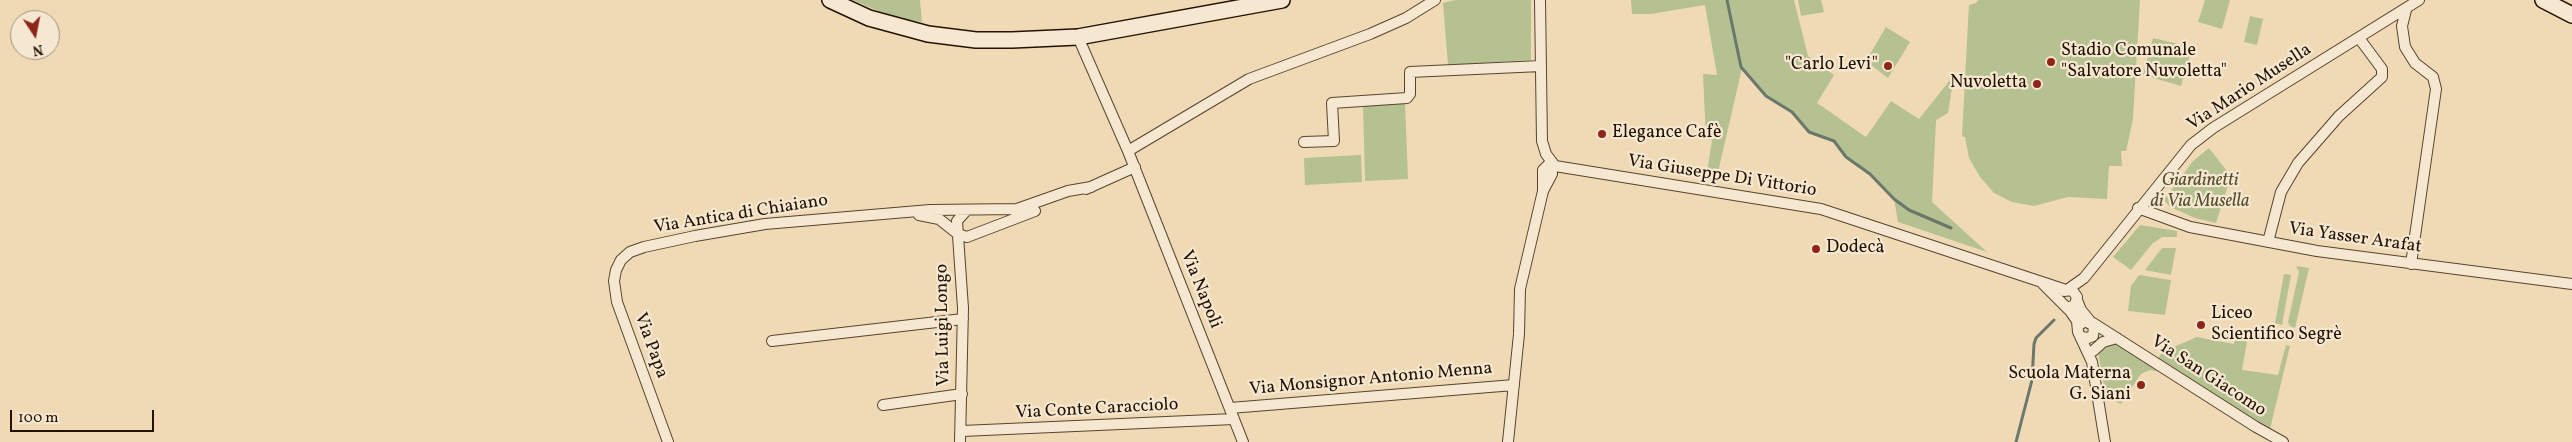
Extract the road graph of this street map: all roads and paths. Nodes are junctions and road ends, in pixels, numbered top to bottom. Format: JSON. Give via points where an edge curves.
{"nodes":[{"id":1,"x":830,"y":0,"type":"edge"},
{"id":2,"x":1282,"y":0,"type":"edge"},
{"id":3,"x":1435,"y":0,"type":"edge"},
{"id":4,"x":1540,"y":0,"type":"edge"},
{"id":5,"x":2420,"y":0,"type":"edge"},
{"id":6,"x":2543,"y":0,"type":"edge"},
{"id":7,"x":2561,"y":0,"type":"edge"},
{"id":8,"x":2572,"y":5,"type":"edge"},
{"id":9,"x":2406,"y":10,"type":"junction"},
{"id":10,"x":2572,"y":15,"type":"edge"},
{"id":11,"x":1078,"y":37,"type":"junction"},
{"id":12,"x":2359,"y":38,"type":"junction"},
{"id":13,"x":1541,"y":66,"type":"junction"},
{"id":14,"x":1304,"y":142,"type":"dead end"},
{"id":15,"x":1128,"y":151,"type":"junction"},
{"id":16,"x":1551,"y":162,"type":"junction"},
{"id":17,"x":1135,"y":167,"type":"junction"},
{"id":18,"x":1091,"y":186,"type":"junction"},
{"id":19,"x":2138,"y":208,"type":"junction"},
{"id":20,"x":1003,"y":210,"type":"junction"},
{"id":21,"x":966,"y":211,"type":"junction"},
{"id":22,"x":899,"y":212,"type":"junction"},
{"id":23,"x":1003,"y":224,"type":"junction"},
{"id":24,"x":958,"y":234,"type":"junction"},
{"id":25,"x":2268,"y":242,"type":"junction"},
{"id":26,"x":621,"y":260,"type":"joint"},
{"id":27,"x":2412,"y":264,"type":"junction"},
{"id":28,"x":2084,"y":278,"type":"junction"},
{"id":29,"x":2042,"y":283,"type":"junction"},
{"id":30,"x":2572,"y":284,"type":"edge"},
{"id":31,"x":2066,"y":290,"type":"junction"},
{"id":32,"x":2077,"y":298,"type":"junction"},
{"id":33,"x":2063,"y":304,"type":"junction"},
{"id":34,"x":963,"y":319,"type":"junction"},
{"id":35,"x":2091,"y":322,"type":"junction"},
{"id":36,"x":2078,"y":326,"type":"junction"},
{"id":37,"x":2089,"y":336,"type":"junction"},
{"id":38,"x":2114,"y":336,"type":"junction"},
{"id":39,"x":772,"y":341,"type":"dead end"},
{"id":40,"x":2092,"y":351,"type":"junction"},
{"id":41,"x":2092,"y":362,"type":"junction"},
{"id":42,"x":1514,"y":385,"type":"junction"},
{"id":43,"x":962,"y":394,"type":"junction"},
{"id":44,"x":883,"y":405,"type":"dead end"},
{"id":45,"x":1230,"y":408,"type":"junction"},
{"id":46,"x":1234,"y":418,"type":"junction"},
{"id":47,"x":962,"y":431,"type":"junction"},
{"id":48,"x":668,"y":442,"type":"edge"},
{"id":49,"x":960,"y":442,"type":"edge"},
{"id":50,"x":1243,"y":442,"type":"edge"},
{"id":51,"x":1508,"y":442,"type":"edge"},
{"id":52,"x":2105,"y":442,"type":"edge"},
{"id":53,"x":2283,"y":442,"type":"edge"}],
"edges":[{"from":1,"to":11,"type":"main road","via":[[869,18],[928,34],[976,40]]},
{"from":2,"to":11,"type":"main road"},
{"from":3,"to":15,"type":"street","via":[[1406,18],[1370,34],[1249,79]]},
{"from":4,"to":13,"type":"street"},
{"from":5,"to":9,"type":"street","name":"Via Mario Musella"},
{"from":6,"to":10,"type":"main road"},
{"from":7,"to":8,"type":"main road"},
{"from":9,"to":12,"type":"street","name":"Via Mario Musella"},
{"from":9,"to":27,"type":"street","via":[[2402,26],[2406,46],[2415,64],[2433,77],[2436,89]]},
{"from":11,"to":15,"type":"street","name":"Via Napoli"},
{"from":12,"to":19,"type":"street","name":"Via Mario Musella","via":[[2213,128],[2183,152]]},
{"from":12,"to":25,"type":"street","via":[[2382,68],[2382,77],[2339,116],[2298,163],[2281,192]]},
{"from":13,"to":14,"type":"street","via":[[1410,72],[1410,94],[1407,98],[1332,103],[1334,141]]},
{"from":13,"to":16,"type":"street","via":[[1542,141]]},
{"from":15,"to":17,"type":"street","name":"Via Napoli"},
{"from":16,"to":29,"type":"street","name":"Via Giuseppe Di Vittorio","via":[[1561,168],[1821,209]]},
{"from":16,"to":42,"type":"street","via":[[1543,170],[1543,191],[1520,289]]},
{"from":17,"to":18,"type":"street","name":"Via Antica di Chiaiano"},
{"from":17,"to":45,"type":"street","name":"Via Napoli"},
{"from":18,"to":20,"type":"street","name":"Via Antica di Chiaiano","via":[[1024,208]]},
{"from":18,"to":23,"type":"street","name":"Via Antica di Chiaiano"},
{"from":19,"to":25,"type":"street","name":"Via Yasser Arafat","via":[[2190,227]]},
{"from":19,"to":28,"type":"street","name":"Via Mario Musella"},
{"from":20,"to":21,"type":"street","name":"Via Antica di Chiaiano"},
{"from":20,"to":23,"type":"street"},
{"from":21,"to":22,"type":"street","name":"Via Antica di Chiaiano"},
{"from":21,"to":24,"type":"street","name":"Via Luigi Longo","via":[[958,221]]},
{"from":22,"to":24,"type":"street","name":"Via Antica di Chiaiano","via":[[939,219]]},
{"from":22,"to":26,"type":"street","name":"Via Antica di Chiaiano","via":[[765,224],[644,246]]},
{"from":23,"to":24,"type":"street","name":"Via Antica di Chiaiano","via":[[967,237]]},
{"from":24,"to":34,"type":"street","name":"Via Luigi Longo"},
{"from":25,"to":27,"type":"street","name":"Via Yasser Arafat"},
{"from":26,"to":48,"type":"street","name":"Via Papa","via":[[614,281],[617,302]]},
{"from":27,"to":30,"type":"street","name":"Via Yasser Arafat"},
{"from":28,"to":31,"type":"street","name":"Via Mario Musella"},
{"from":28,"to":32,"type":"street","name":"Via Mario Musella"},
{"from":29,"to":31,"type":"street","name":"Via Giuseppe Di Vittorio"},
{"from":29,"to":33,"type":"street","name":"Via Giuseppe Di Vittorio"},
{"from":31,"to":32,"type":"street","via":[[2073,291]]},
{"from":31,"to":33,"type":"street","via":[[2061,294]]},
{"from":32,"to":33,"type":"street","via":[[2075,305]]},
{"from":32,"to":35,"type":"street","via":[[2081,310]]},
{"from":33,"to":36,"type":"street","name":"Via Giuseppe Di Vittorio"},
{"from":34,"to":39,"type":"street"},
{"from":34,"to":43,"type":"street","name":"Via Luigi Longo"},
{"from":35,"to":36,"type":"street","via":[[2082,322]]},
{"from":35,"to":37,"type":"street","via":[[2095,329]]},
{"from":35,"to":38,"type":"street","name":"Via San Giacomo"},
{"from":36,"to":37,"type":"street","via":[[2078,332]]},
{"from":37,"to":38,"type":"street","name":"Via San Giacomo"},
{"from":37,"to":40,"type":"street"},
{"from":37,"to":41,"type":"street"},
{"from":38,"to":40,"type":"street"},
{"from":38,"to":53,"type":"street","name":"Via San Giacomo"},
{"from":40,"to":41,"type":"street"},
{"from":41,"to":52,"type":"street"},
{"from":42,"to":45,"type":"street","name":"Via Monsignor Antonio Menna"},
{"from":42,"to":51,"type":"street"},
{"from":43,"to":44,"type":"street"},
{"from":43,"to":47,"type":"street","name":"Via Luigi Longo"},
{"from":45,"to":46,"type":"street","name":"Via Napoli"},
{"from":46,"to":47,"type":"street","name":"Via Conte Caracciolo"},
{"from":46,"to":50,"type":"street","name":"Via Napoli"},
{"from":47,"to":49,"type":"street","name":"Via Luigi Longo"}]}
